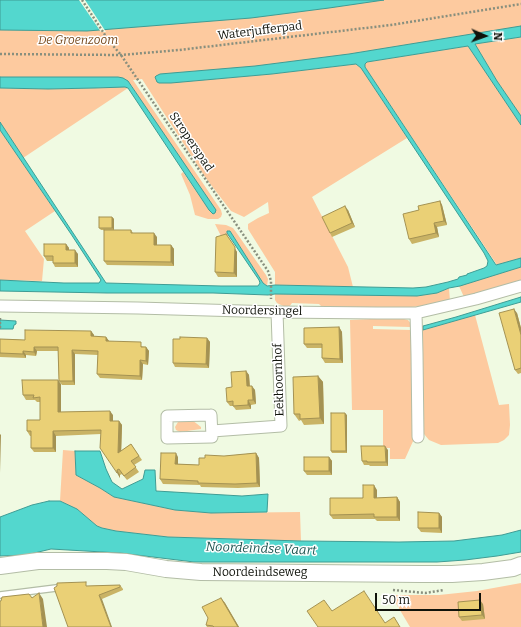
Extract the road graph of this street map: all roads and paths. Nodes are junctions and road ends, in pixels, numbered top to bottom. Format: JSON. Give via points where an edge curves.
{"nodes":[{"id":1,"x":82,"y":0,"type":"edge"},
{"id":2,"x":521,"y":4,"type":"edge"},
{"id":3,"x":0,"y":54,"type":"edge"},
{"id":4,"x":121,"y":55,"type":"junction"},
{"id":5,"x":521,"y":286,"type":"edge"},
{"id":6,"x":271,"y":300,"type":"dead end"},
{"id":7,"x":0,"y":306,"type":"edge"},
{"id":8,"x":277,"y":312,"type":"junction"},
{"id":9,"x":416,"y":313,"type":"junction"},
{"id":10,"x":0,"y":317,"type":"edge"},
{"id":11,"x":0,"y":328,"type":"edge"},
{"id":12,"x":212,"y":431,"type":"dead end"},
{"id":13,"x":418,"y":437,"type":"dead end"},
{"id":14,"x":521,"y":565,"type":"edge"},
{"id":15,"x":0,"y":566,"type":"edge"},
{"id":16,"x":56,"y":588,"type":"edge"},
{"id":17,"x":0,"y":595,"type":"edge"}],
"edges":[{"from":1,"to":4,"type":"path","name":"Stroperspad"},
{"from":2,"to":4,"type":"path","name":"Waterjufferpad","via":[[391,25]]},
{"from":3,"to":4,"type":"path","name":"Waterjufferpad"},
{"from":4,"to":6,"type":"path","name":"Stroperspad","via":[[268,271]]},
{"from":5,"to":9,"type":"street","name":"Noordersingel"},
{"from":7,"to":8,"type":"street","name":"Noordersingel"},
{"from":8,"to":9,"type":"street","name":"Noordersingel"},
{"from":8,"to":12,"type":"street","name":"Eekhoornhof","via":[[281,426]]},
{"from":9,"to":13,"type":"street"},
{"from":10,"to":11,"type":"path"},
{"from":14,"to":15,"type":"street","name":"Noordeindseweg","via":[[484,572],[452,574],[201,572],[107,561],[38,561]]},
{"from":16,"to":17,"type":"lane"}]}
